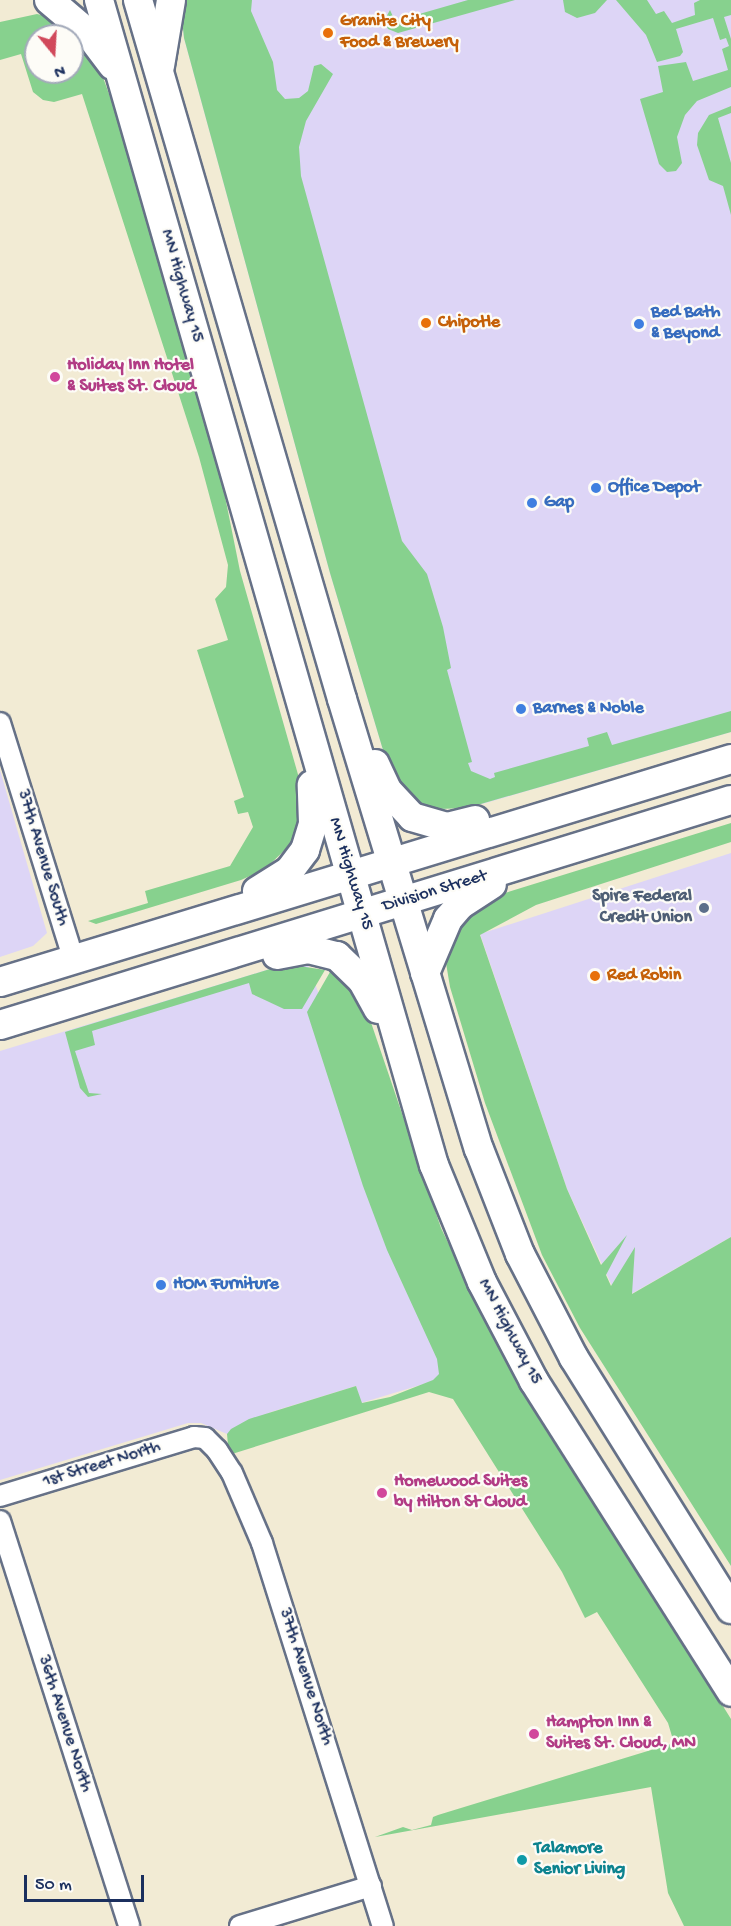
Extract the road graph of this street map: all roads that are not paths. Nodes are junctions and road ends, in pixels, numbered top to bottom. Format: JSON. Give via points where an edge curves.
{"nodes":[{"id":1,"x":49,"y":0,"type":"edge"},
{"id":2,"x":99,"y":0,"type":"edge"},
{"id":3,"x":138,"y":0,"type":"edge"},
{"id":4,"x":171,"y":0,"type":"edge"},
{"id":5,"x":159,"y":74,"type":"junction"},
{"id":6,"x":120,"y":76,"type":"junction"},
{"id":7,"x":342,"y":699,"type":"junction"},
{"id":8,"x":0,"y":723,"type":"edge"},
{"id":9,"x":311,"y":744,"type":"junction"},
{"id":10,"x":731,"y":759,"type":"edge"},
{"id":11,"x":623,"y":791,"type":"junction"},
{"id":12,"x":731,"y":800,"type":"edge"},
{"id":13,"x":391,"y":861,"type":"junction"},
{"id":14,"x":519,"y":866,"type":"junction"},
{"id":15,"x":349,"y":873,"type":"junction"},
{"id":16,"x":404,"y":901,"type":"junction"},
{"id":17,"x":363,"y":914,"type":"junction"},
{"id":18,"x":196,"y":920,"type":"junction"},
{"id":19,"x":73,"y":958,"type":"junction"},
{"id":20,"x":425,"y":973,"type":"junction"},
{"id":21,"x":158,"y":976,"type":"junction"},
{"id":22,"x":0,"y":982,"type":"edge"},
{"id":23,"x":0,"y":1025,"type":"edge"},
{"id":24,"x":402,"y":1053,"type":"junction"},
{"id":25,"x":205,"y":1438,"type":"joint"},
{"id":26,"x":0,"y":1496,"type":"edge"},
{"id":27,"x":0,"y":1521,"type":"edge"},
{"id":28,"x":731,"y":1609,"type":"edge"},
{"id":29,"x":731,"y":1692,"type":"edge"},
{"id":30,"x":371,"y":1886,"type":"junction"},
{"id":31,"x":129,"y":1926,"type":"edge"},
{"id":32,"x":240,"y":1926,"type":"edge"},
{"id":33,"x":383,"y":1926,"type":"edge"}],
"edges":[{"from":1,"to":6,"type":"highway","via":[[89,34]]},
{"from":2,"to":6,"type":"highway","name":"MN Highway 15"},
{"from":3,"to":5,"type":"highway"},
{"from":4,"to":5,"type":"highway"},
{"from":5,"to":7,"type":"highway"},
{"from":6,"to":9,"type":"highway","name":"MN Highway 15"},
{"from":7,"to":11,"type":"highway","via":[[387,790],[402,809],[427,824],[462,824],[569,792]]},
{"from":7,"to":13,"type":"highway"},
{"from":8,"to":19,"type":"street","name":"37th Avenue South"},
{"from":9,"to":15,"type":"highway","name":"MN Highway 15"},
{"from":9,"to":18,"type":"highway","via":[[313,823],[303,854],[274,882]]},
{"from":10,"to":11,"type":"highway"},
{"from":11,"to":13,"type":"highway"},
{"from":12,"to":14,"type":"highway","name":"Division Street"},
{"from":13,"to":15,"type":"highway"},
{"from":13,"to":16,"type":"highway"},
{"from":14,"to":16,"type":"highway","name":"Division Street"},
{"from":14,"to":20,"type":"highway","via":[[454,912]]},
{"from":15,"to":17,"type":"highway","name":"MN Highway 15"},
{"from":15,"to":18,"type":"highway"},
{"from":16,"to":17,"type":"highway","name":"Division Street"},
{"from":16,"to":20,"type":"highway"},
{"from":17,"to":21,"type":"highway","name":"Division Street"},
{"from":17,"to":24,"type":"highway","name":"MN Highway 15"},
{"from":18,"to":19,"type":"highway"},
{"from":19,"to":22,"type":"highway"},
{"from":20,"to":28,"type":"highway","via":[[479,1149],[520,1254],[574,1358]]},
{"from":21,"to":23,"type":"highway","name":"Division Street"},
{"from":21,"to":24,"type":"highway","via":[[205,976],[284,952],[326,952],[351,966],[362,980]]},
{"from":24,"to":29,"type":"highway","name":"MN Highway 15","via":[[434,1165],[504,1327],[534,1381]]},
{"from":25,"to":26,"type":"street","name":"1st Street North","via":[[179,1441]]},
{"from":25,"to":30,"type":"street","name":"37th Avenue North","via":[[232,1473],[256,1525]]},
{"from":27,"to":31,"type":"street","name":"36th Avenue North"},
{"from":30,"to":32,"type":"street"},
{"from":30,"to":33,"type":"street","name":"37th Avenue North"}]}
